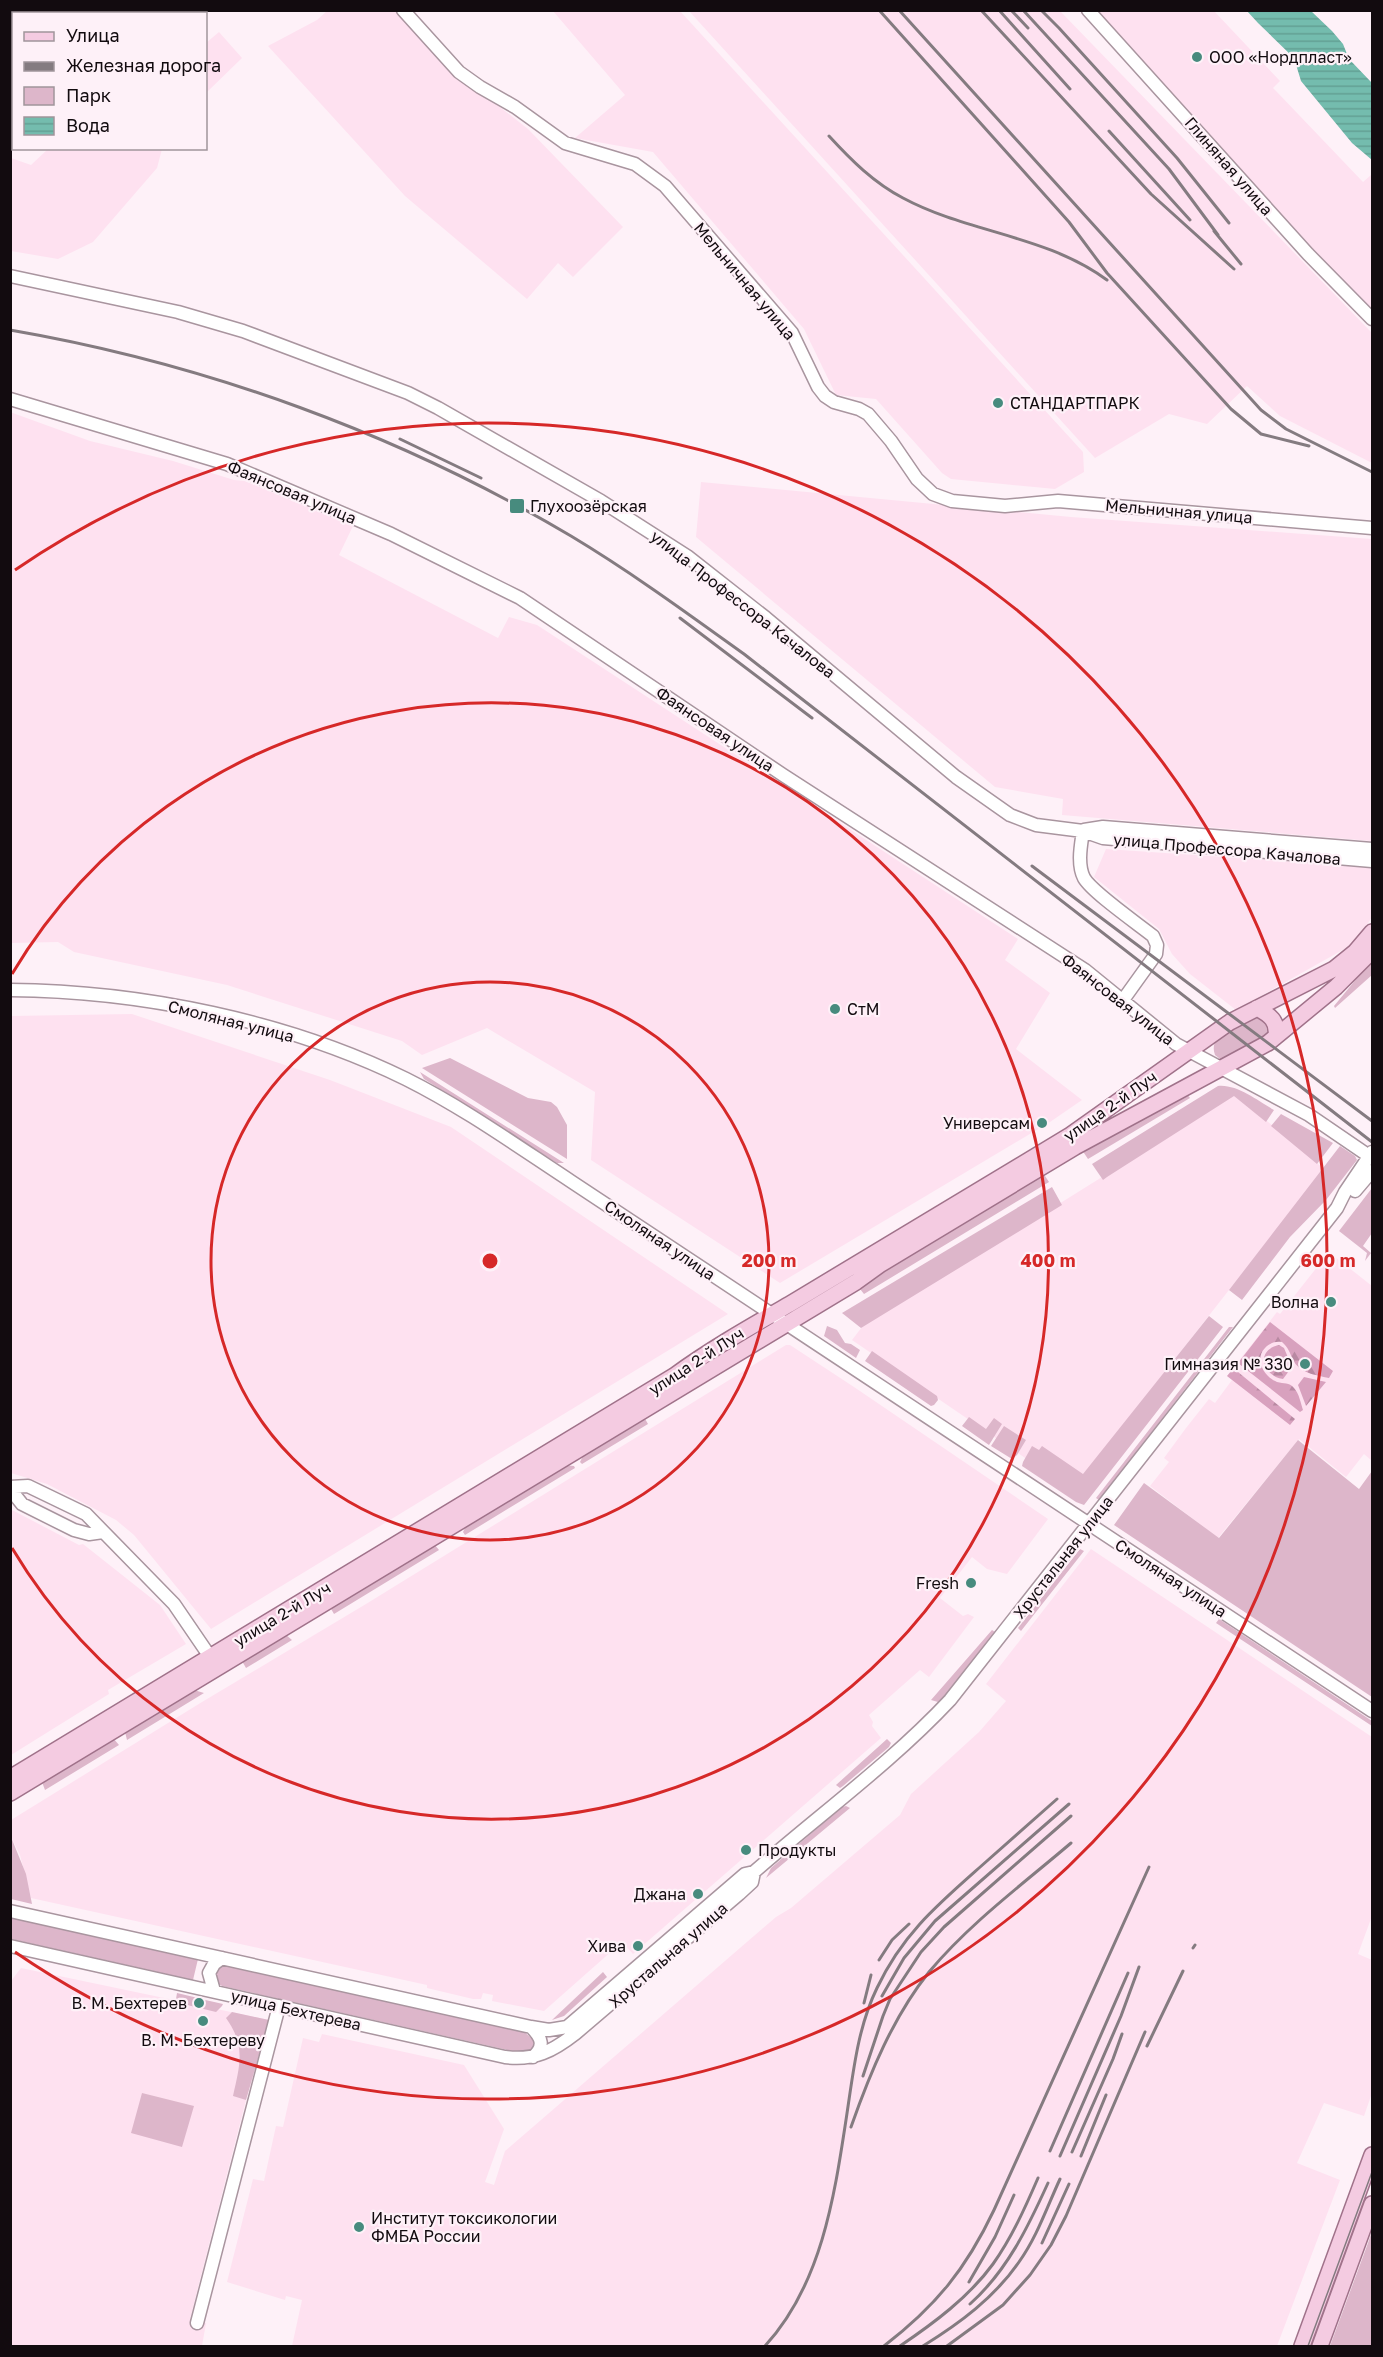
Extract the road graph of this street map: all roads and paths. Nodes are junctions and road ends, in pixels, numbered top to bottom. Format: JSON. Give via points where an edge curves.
{"nodes":[{"id":1,"x":403,"y":10,"type":"edge"},
{"id":2,"x":1088,"y":10,"type":"edge"},
{"id":3,"x":10,"y":276,"type":"edge"},
{"id":4,"x":1372,"y":319,"type":"edge"},
{"id":5,"x":10,"y":399,"type":"edge"},
{"id":6,"x":1372,"y":528,"type":"edge"},
{"id":7,"x":1083,"y":831,"type":"junction"},
{"id":8,"x":1372,"y":849,"type":"edge"},
{"id":9,"x":1372,"y":861,"type":"edge"},
{"id":10,"x":1372,"y":932,"type":"edge"},
{"id":11,"x":1372,"y":951,"type":"edge"},
{"id":12,"x":10,"y":990,"type":"edge"},
{"id":13,"x":1124,"y":1000,"type":"junction"},
{"id":14,"x":1257,"y":1008,"type":"junction"},
{"id":15,"x":1276,"y":1036,"type":"junction"},
{"id":16,"x":1188,"y":1052,"type":"junction"},
{"id":17,"x":1221,"y":1070,"type":"junction"},
{"id":18,"x":1371,"y":1154,"type":"edge"},
{"id":19,"x":1372,"y":1171,"type":"edge"},
{"id":20,"x":1337,"y":1208,"type":"junction"},
{"id":21,"x":772,"y":1314,"type":"junction"},
{"id":22,"x":787,"y":1324,"type":"junction"},
{"id":23,"x":10,"y":1488,"type":"edge"},
{"id":24,"x":1089,"y":1524,"type":"junction"},
{"id":25,"x":103,"y":1532,"type":"junction"},
{"id":26,"x":214,"y":1662,"type":"junction"},
{"id":27,"x":1372,"y":1711,"type":"edge"},
{"id":28,"x":10,"y":1778,"type":"edge"},
{"id":29,"x":10,"y":1793,"type":"edge"},
{"id":30,"x":10,"y":1911,"type":"edge"},
{"id":31,"x":10,"y":1946,"type":"edge"},
{"id":32,"x":222,"y":1958,"type":"junction"},
{"id":33,"x":214,"y":1991,"type":"junction"},
{"id":34,"x":279,"y":2006,"type":"junction"},
{"id":35,"x":531,"y":2027,"type":"junction"},
{"id":36,"x":574,"y":2029,"type":"junction"},
{"id":37,"x":532,"y":2058,"type":"junction"},
{"id":38,"x":1372,"y":2154,"type":"edge"},
{"id":39,"x":1372,"y":2204,"type":"edge"},
{"id":40,"x":197,"y":2323,"type":"dead end"},
{"id":41,"x":1302,"y":2346,"type":"edge"},
{"id":42,"x":1320,"y":2346,"type":"edge"}],
"edges":[{"from":1,"to":6,"type":"street","name":"Мельничная улица","via":[[459,72],[480,87],[565,143],[635,164],[665,186],[792,333],[818,387],[834,402],[868,414],[933,494],[952,501],[1005,506],[1058,501]]},
{"from":2,"to":4,"type":"street","name":"Глиняная улица","via":[[1292,237]]},
{"from":3,"to":7,"type":"street","name":"улица Профессора Качалова","via":[[178,312],[243,331],[438,408],[601,501],[680,552],[988,801],[1023,821]]},
{"from":5,"to":13,"type":"street","name":"Фаянсовая улица","via":[[227,464],[391,534],[520,598],[783,775],[1059,953]]},
{"from":7,"to":8,"type":"street","name":"улица Профессора Качалова","via":[[1103,827]]},
{"from":7,"to":9,"type":"street","name":"улица Профессора Качалова","via":[[1103,838]]},
{"from":7,"to":13,"type":"street","via":[[1084,877],[1153,936],[1157,945],[1156,954]]},
{"from":10,"to":14,"type":"main road","name":"улица 2-й Луч","via":[[1334,969]]},
{"from":11,"to":15,"type":"main road","name":"улица 2-й Луч","via":[[1336,987]]},
{"from":12,"to":21,"type":"street","name":"Смоляная улица","via":[[107,995],[198,1011],[269,1028],[382,1068],[464,1111]]},
{"from":13,"to":16,"type":"street","name":"Фаянсовая улица"},
{"from":14,"to":15,"type":"main road","via":[[1276,1023]]},
{"from":14,"to":16,"type":"main road","name":"улица 2-й Луч"},
{"from":15,"to":17,"type":"main road","name":"улица 2-й Луч"},
{"from":16,"to":17,"type":"street","name":"Фаянсовая улица"},
{"from":16,"to":21,"type":"main road","name":"улица 2-й Луч","via":[[1069,1136]]},
{"from":17,"to":18,"type":"street","name":"Фаянсовая улица"},
{"from":17,"to":22,"type":"main road","name":"улица 2-й Луч","via":[[1075,1147]]},
{"from":18,"to":20,"type":"street","name":"Хрустальная улица"},
{"from":19,"to":20,"type":"street","name":"Хрустальная улица"},
{"from":20,"to":24,"type":"street","name":"Хрустальная улица"},
{"from":21,"to":22,"type":"street","name":"Смоляная улица"},
{"from":21,"to":26,"type":"main road","name":"улица 2-й Луч"},
{"from":22,"to":24,"type":"street","name":"Смоляная улица"},
{"from":22,"to":26,"type":"main road","name":"улица 2-й Луч"},
{"from":23,"to":25,"type":"street","via":[[27,1486],[86,1514]]},
{"from":23,"to":25,"type":"street","via":[[22,1504],[75,1530]]},
{"from":24,"to":27,"type":"street","name":"Смоляная улица"},
{"from":24,"to":36,"type":"street","name":"Хрустальная улица","via":[[938,1713],[754,1872],[752,1882],[739,1894]]},
{"from":25,"to":26,"type":"street","via":[[174,1604]]},
{"from":26,"to":28,"type":"main road","name":"улица 2-й Луч"},
{"from":26,"to":29,"type":"main road","name":"улица 2-й Луч"},
{"from":30,"to":32,"type":"street","name":"улица Бехтерева"},
{"from":31,"to":33,"type":"street","name":"улица Бехтерева"},
{"from":32,"to":33,"type":"street","via":[[209,1973]]},
{"from":32,"to":35,"type":"street","name":"улица Бехтерева"},
{"from":33,"to":34,"type":"street","name":"улица Бехтерева"},
{"from":34,"to":37,"type":"street","name":"улица Бехтерева","via":[[505,2057]]},
{"from":34,"to":40,"type":"street"},
{"from":35,"to":36,"type":"street","name":"улица Бехтерева"},
{"from":35,"to":37,"type":"street","via":[[542,2043]]},
{"from":36,"to":37,"type":"street","name":"улица Бехтерева","via":[[555,2049]]},
{"from":38,"to":41,"type":"main road"},
{"from":39,"to":42,"type":"main road"}]}
